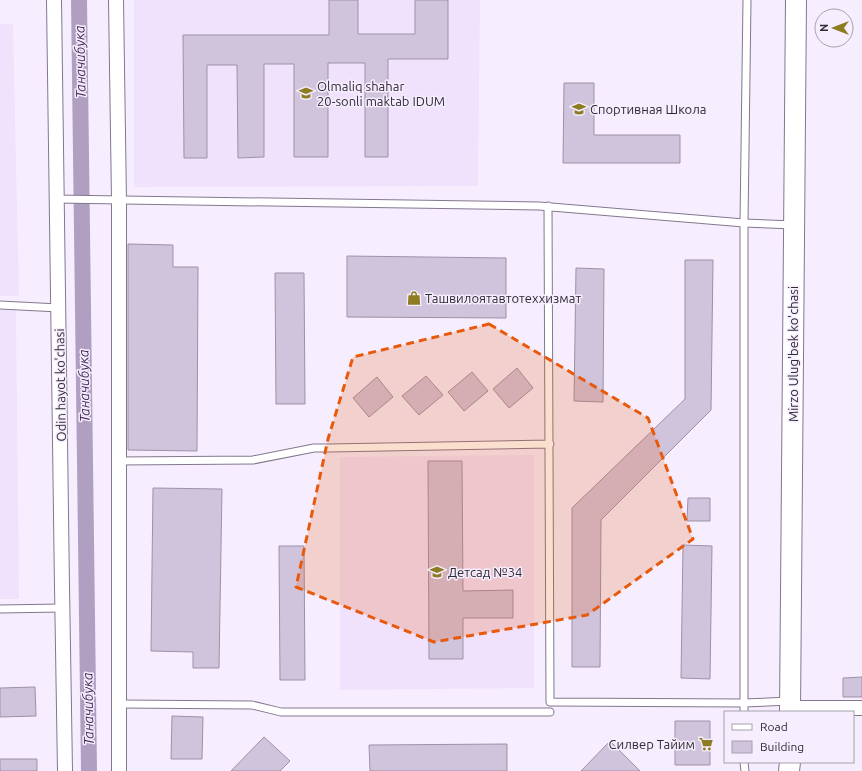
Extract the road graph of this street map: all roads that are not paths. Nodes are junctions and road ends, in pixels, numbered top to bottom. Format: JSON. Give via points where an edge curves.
{"nodes":[{"id":1,"x":54,"y":0,"type":"edge"},
{"id":2,"x":116,"y":0,"type":"edge"},
{"id":3,"x":747,"y":0,"type":"edge"},
{"id":4,"x":796,"y":0,"type":"edge"},
{"id":5,"x":61,"y":200,"type":"junction"},
{"id":6,"x":119,"y":201,"type":"junction"},
{"id":7,"x":548,"y":206,"type":"junction"},
{"id":8,"x":744,"y":223,"type":"junction"},
{"id":9,"x":794,"y":225,"type":"junction"},
{"id":10,"x":0,"y":305,"type":"edge"},
{"id":11,"x":59,"y":308,"type":"junction"},
{"id":12,"x":550,"y":444,"type":"junction"},
{"id":13,"x":118,"y":461,"type":"junction"},
{"id":14,"x":0,"y":608,"type":"edge"},
{"id":15,"x":62,"y":608,"type":"junction"},
{"id":16,"x":744,"y":702,"type":"junction"},
{"id":17,"x":119,"y":704,"type":"junction"},
{"id":18,"x":790,"y":707,"type":"edge"},
{"id":19,"x":862,"y":708,"type":"edge"},
{"id":20,"x":744,"y":711,"type":"edge"},
{"id":21,"x":550,"y":712,"type":"dead end"},
{"id":22,"x":65,"y":771,"type":"edge"},
{"id":23,"x":119,"y":771,"type":"edge"}],
"edges":[{"from":1,"to":5,"type":"street","name":"Odin hayot ko'chasi"},
{"from":2,"to":6,"type":"street"},
{"from":3,"to":8,"type":"lane"},
{"from":4,"to":9,"type":"main road","name":"Mirzo Ulug'bek ko'chasi"},
{"from":5,"to":6,"type":"lane"},
{"from":5,"to":11,"type":"street","name":"Odin hayot ko'chasi"},
{"from":6,"to":7,"type":"lane"},
{"from":6,"to":13,"type":"street"},
{"from":7,"to":8,"type":"lane"},
{"from":7,"to":12,"type":"lane"},
{"from":8,"to":9,"type":"lane"},
{"from":8,"to":16,"type":"lane"},
{"from":9,"to":18,"type":"main road","name":"Mirzo Ulug'bek ko'chasi"},
{"from":10,"to":11,"type":"lane"},
{"from":11,"to":15,"type":"street","name":"Odin hayot ko'chasi"},
{"from":12,"to":13,"type":"lane","via":[[314,448],[253,460]]},
{"from":12,"to":16,"type":"lane","via":[[550,702]]},
{"from":13,"to":17,"type":"street"},
{"from":14,"to":15,"type":"lane"},
{"from":15,"to":22,"type":"street","name":"Odin hayot ko'chasi"},
{"from":16,"to":18,"type":"lane"},
{"from":16,"to":20,"type":"lane"},
{"from":17,"to":21,"type":"lane","via":[[252,705],[281,712]]},
{"from":17,"to":23,"type":"street"},
{"from":18,"to":19,"type":"street"}]}
